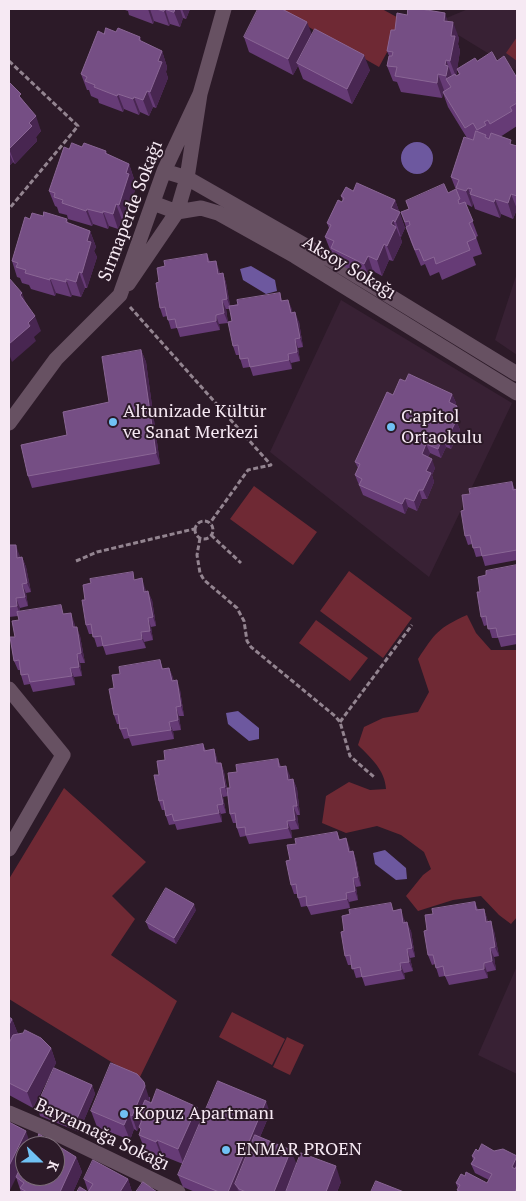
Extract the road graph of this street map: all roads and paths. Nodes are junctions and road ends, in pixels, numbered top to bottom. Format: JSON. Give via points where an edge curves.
{"nodes":[{"id":1,"x":224,"y":9,"type":"edge"},
{"id":2,"x":9,"y":61,"type":"edge"},
{"id":3,"x":200,"y":94,"type":"junction"},
{"id":4,"x":164,"y":171,"type":"junction"},
{"id":5,"x":187,"y":178,"type":"junction"},
{"id":6,"x":152,"y":203,"type":"junction"},
{"id":7,"x":9,"y":209,"type":"edge"},
{"id":8,"x":177,"y":212,"type":"junction"},
{"id":9,"x":120,"y":295,"type":"junction"},
{"id":10,"x":517,"y":374,"type":"edge"},
{"id":11,"x":517,"y":393,"type":"edge"},
{"id":12,"x":9,"y":423,"type":"edge"},
{"id":13,"x":210,"y":523,"type":"junction"},
{"id":14,"x":194,"y":529,"type":"junction"},
{"id":15,"x":211,"y":535,"type":"junction"},
{"id":16,"x":200,"y":538,"type":"junction"},
{"id":17,"x":76,"y":561,"type":"dead end"},
{"id":18,"x":241,"y":563,"type":"dead end"},
{"id":19,"x":412,"y":625,"type":"dead end"},
{"id":20,"x":9,"y":690,"type":"edge"},
{"id":21,"x":340,"y":722,"type":"junction"},
{"id":22,"x":374,"y":777,"type":"dead end"},
{"id":23,"x":9,"y":850,"type":"edge"},
{"id":24,"x":9,"y":1113,"type":"edge"},
{"id":25,"x":178,"y":1192,"type":"edge"}],
"edges":[{"from":1,"to":3,"type":"street"},
{"from":2,"to":7,"type":"path","via":[[78,126]]},
{"from":3,"to":4,"type":"street","name":"Sırmaperde Sokağı"},
{"from":3,"to":5,"type":"street"},
{"from":4,"to":5,"type":"street","name":"Aksoy Sokağı"},
{"from":4,"to":6,"type":"street","name":"Sırmaperde Sokağı"},
{"from":5,"to":8,"type":"street"},
{"from":5,"to":10,"type":"street","name":"Aksoy Sokağı","via":[[334,262]]},
{"from":6,"to":8,"type":"street","name":"Aksoy Sokağı"},
{"from":6,"to":9,"type":"street","name":"Sırmaperde Sokağı"},
{"from":8,"to":9,"type":"street"},
{"from":8,"to":11,"type":"street","name":"Aksoy Sokağı","via":[[201,208],[218,213]]},
{"from":9,"to":12,"type":"street","name":"Sırmaperde Sokağı","via":[[56,359]]},
{"from":9,"to":13,"type":"path","via":[[270,465],[248,470]]},
{"from":13,"to":14,"type":"path","via":[[200,521]]},
{"from":13,"to":15,"type":"path"},
{"from":14,"to":16,"type":"path"},
{"from":14,"to":17,"type":"path","via":[[98,552]]},
{"from":15,"to":16,"type":"path"},
{"from":15,"to":18,"type":"path"},
{"from":16,"to":21,"type":"path","via":[[197,555],[200,573],[237,608],[244,622],[247,641]]},
{"from":19,"to":21,"type":"path"},
{"from":20,"to":23,"type":"street","via":[[64,755]]},
{"from":21,"to":22,"type":"path","via":[[350,756]]},
{"from":24,"to":25,"type":"street","name":"Bayramağa Sokağı"}]}
